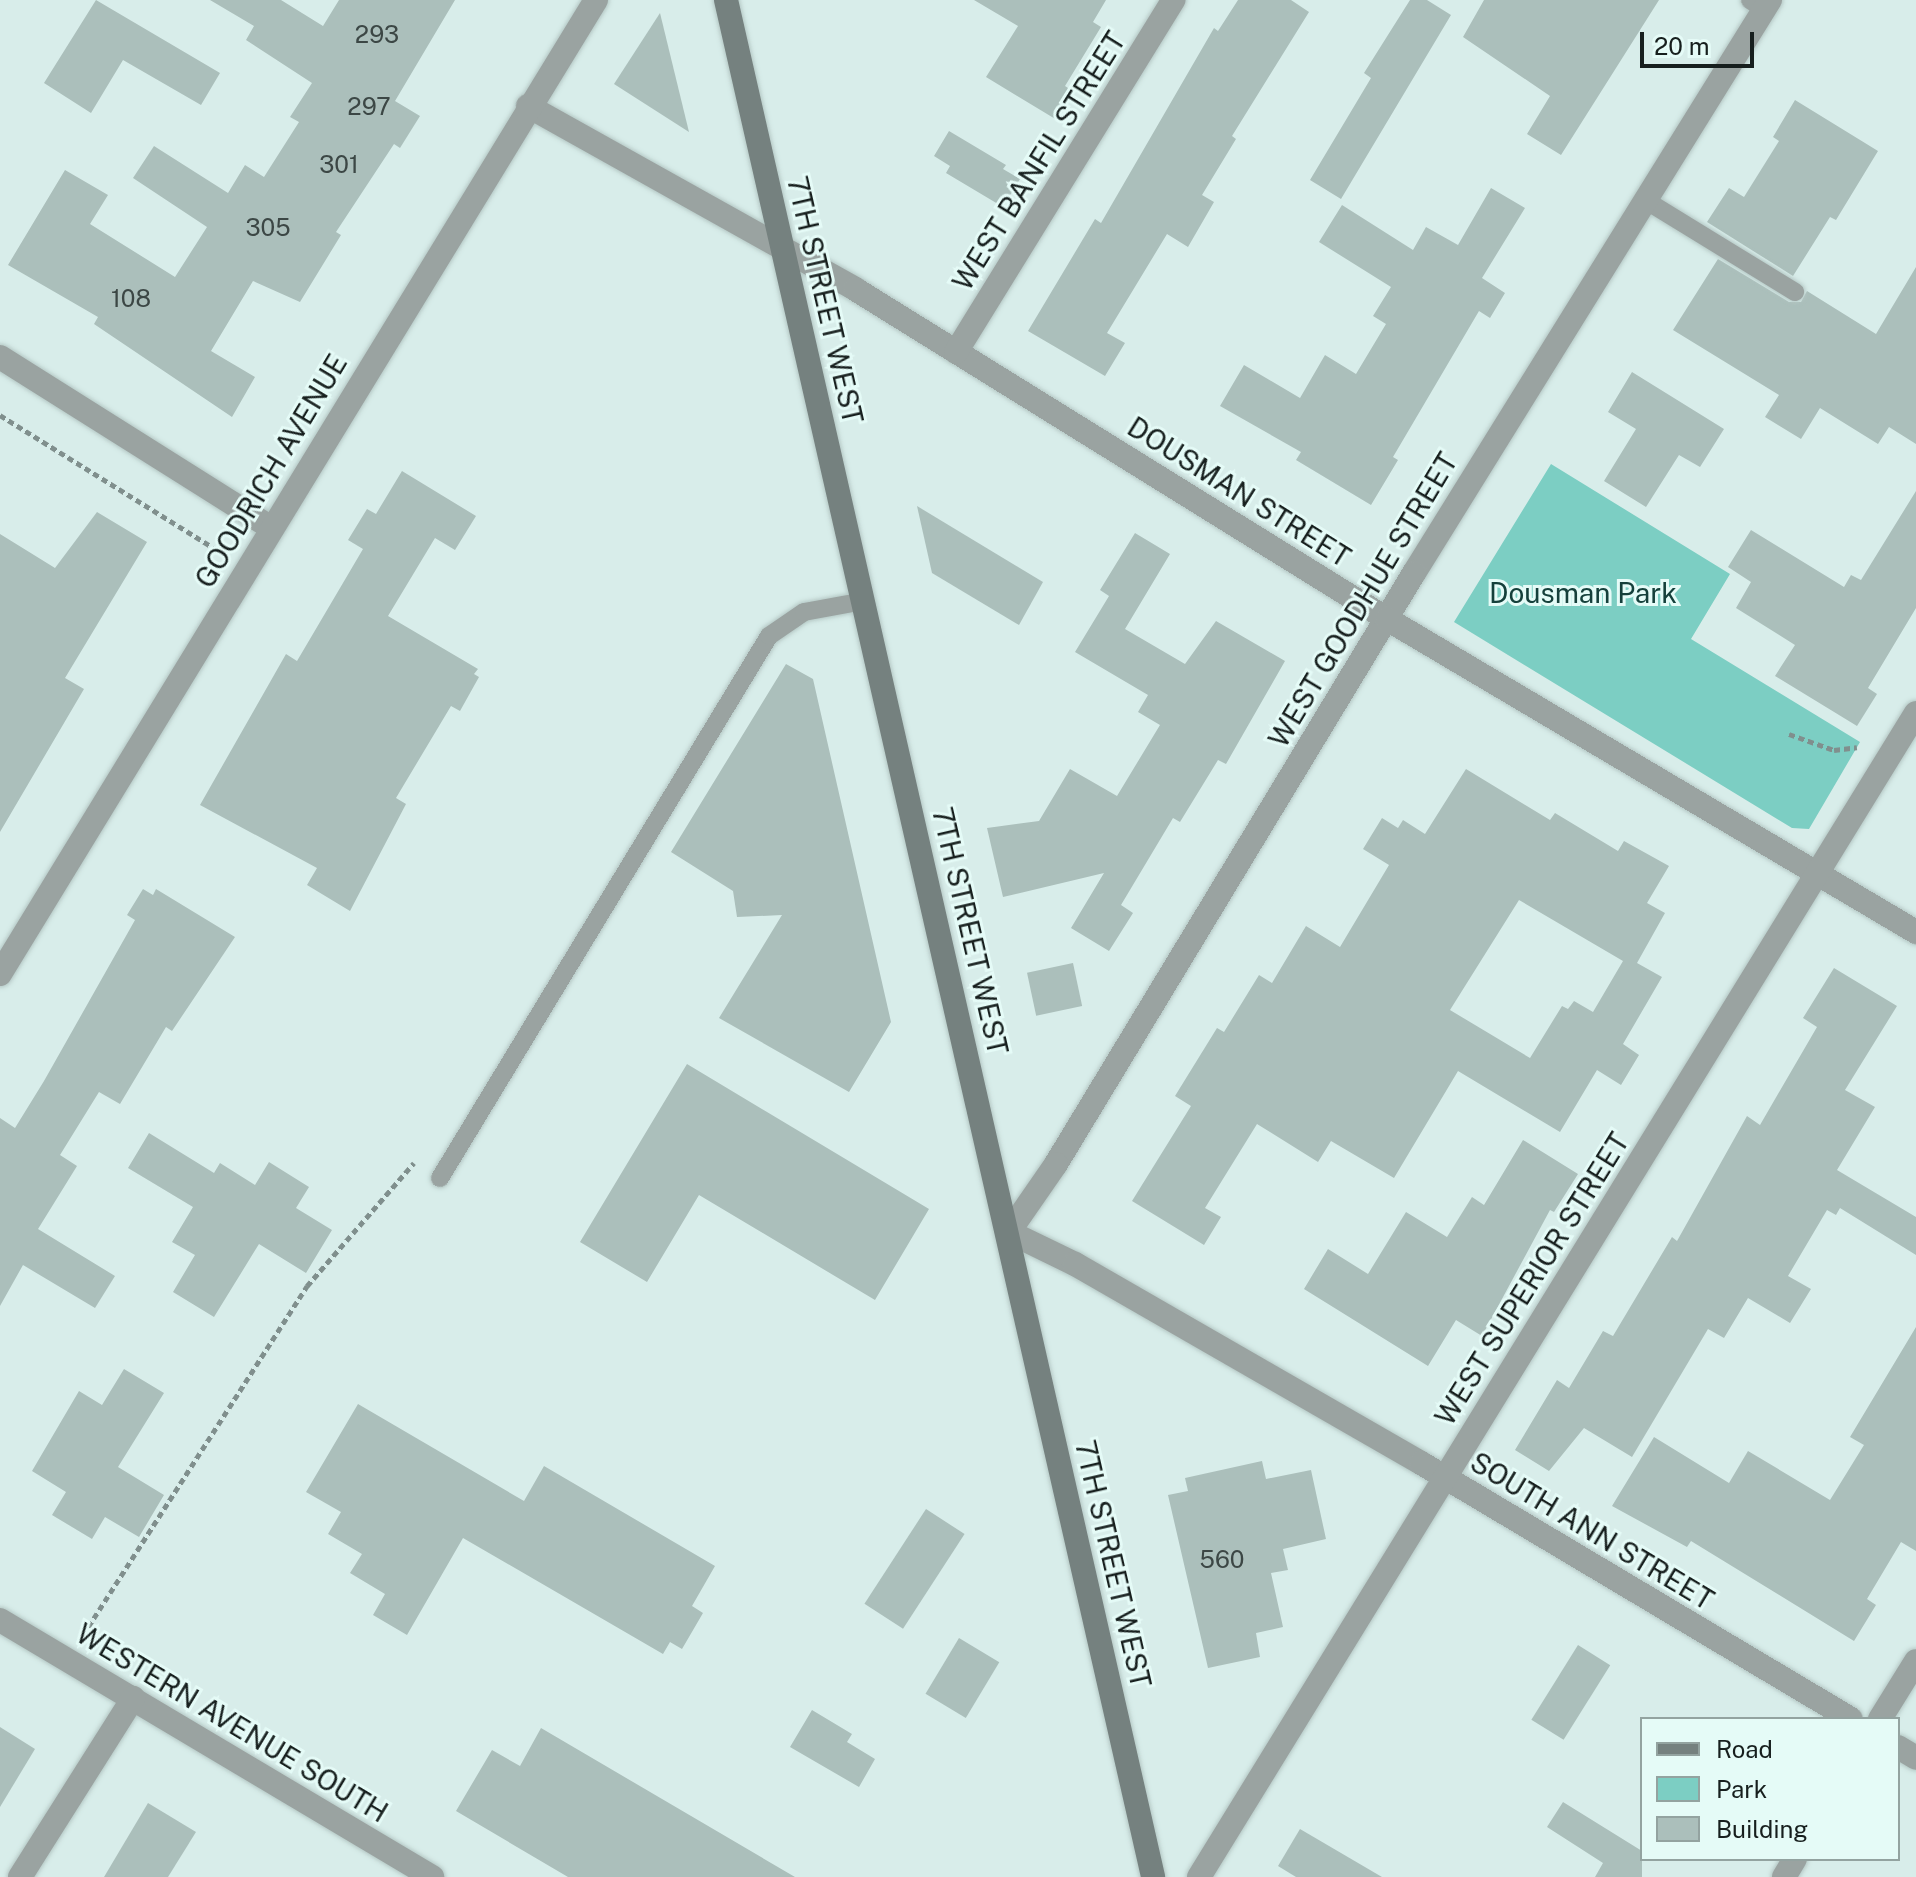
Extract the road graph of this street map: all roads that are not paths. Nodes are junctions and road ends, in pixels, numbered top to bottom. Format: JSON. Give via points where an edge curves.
{"nodes":[{"id":1,"x":596,"y":0,"type":"edge"},
{"id":2,"x":726,"y":0,"type":"edge"},
{"id":3,"x":1173,"y":0,"type":"edge"},
{"id":4,"x":1761,"y":3,"type":"edge"},
{"id":5,"x":528,"y":106,"type":"junction"},
{"id":6,"x":1645,"y":200,"type":"junction"},
{"id":7,"x":782,"y":248,"type":"junction"},
{"id":8,"x":1795,"y":292,"type":"dead end"},
{"id":9,"x":956,"y":352,"type":"junction"},
{"id":10,"x":0,"y":357,"type":"edge"},
{"id":11,"x":272,"y":528,"type":"junction"},
{"id":12,"x":864,"y":601,"type":"junction"},
{"id":13,"x":1387,"y":619,"type":"junction"},
{"id":14,"x":1916,"y":713,"type":"edge"},
{"id":15,"x":1817,"y":873,"type":"junction"},
{"id":16,"x":1916,"y":932,"type":"edge"},
{"id":17,"x":0,"y":974,"type":"edge"},
{"id":18,"x":440,"y":1178,"type":"dead end"},
{"id":19,"x":1009,"y":1232,"type":"junction"},
{"id":20,"x":1444,"y":1479,"type":"junction"},
{"id":21,"x":0,"y":1620,"type":"edge"},
{"id":22,"x":1916,"y":1661,"type":"edge"},
{"id":23,"x":133,"y":1698,"type":"junction"},
{"id":24,"x":1848,"y":1717,"type":"edge"},
{"id":25,"x":1881,"y":1717,"type":"edge"},
{"id":26,"x":20,"y":1877,"type":"edge"},
{"id":27,"x":432,"y":1877,"type":"edge"},
{"id":28,"x":1153,"y":1877,"type":"edge"},
{"id":29,"x":1199,"y":1877,"type":"edge"}],
"edges":[{"from":1,"to":5,"type":"street","name":"GOODRICH AVENUE"},
{"from":2,"to":7,"type":"main road","name":"7TH STREET WEST"},
{"from":3,"to":9,"type":"street","name":"WEST BANFIL STREET"},
{"from":4,"to":6,"type":"street","name":"WEST GOODHUE STREET"},
{"from":5,"to":7,"type":"street","name":"DOUSMAN STREET"},
{"from":5,"to":11,"type":"street","name":"GOODRICH AVENUE"},
{"from":6,"to":8,"type":"lane"},
{"from":6,"to":13,"type":"street","name":"WEST GOODHUE STREET"},
{"from":7,"to":9,"type":"street","name":"DOUSMAN STREET"},
{"from":7,"to":12,"type":"main road","name":"7TH STREET WEST"},
{"from":9,"to":13,"type":"street","name":"DOUSMAN STREET"},
{"from":10,"to":11,"type":"street"},
{"from":11,"to":17,"type":"street","name":"GOODRICH AVENUE"},
{"from":12,"to":18,"type":"lane","via":[[804,612],[769,636]]},
{"from":12,"to":19,"type":"main road","name":"7TH STREET WEST"},
{"from":13,"to":15,"type":"street","name":"DOUSMAN STREET"},
{"from":13,"to":19,"type":"street","name":"WEST GOODHUE STREET","via":[[1056,1164]]},
{"from":14,"to":15,"type":"street","name":"WEST SUPERIOR STREET"},
{"from":15,"to":16,"type":"street","name":"DOUSMAN STREET"},
{"from":15,"to":20,"type":"street","name":"WEST SUPERIOR STREET"},
{"from":19,"to":20,"type":"street","name":"SOUTH ANN STREET","via":[[1075,1264]]},
{"from":19,"to":28,"type":"main road","name":"7TH STREET WEST"},
{"from":20,"to":24,"type":"street","name":"SOUTH ANN STREET"},
{"from":20,"to":29,"type":"street","name":"WEST SUPERIOR STREET"},
{"from":21,"to":23,"type":"street","name":"WESTERN AVENUE SOUTH"},
{"from":22,"to":25,"type":"street"},
{"from":23,"to":26,"type":"street"},
{"from":23,"to":27,"type":"street","name":"WESTERN AVENUE SOUTH"}]}
